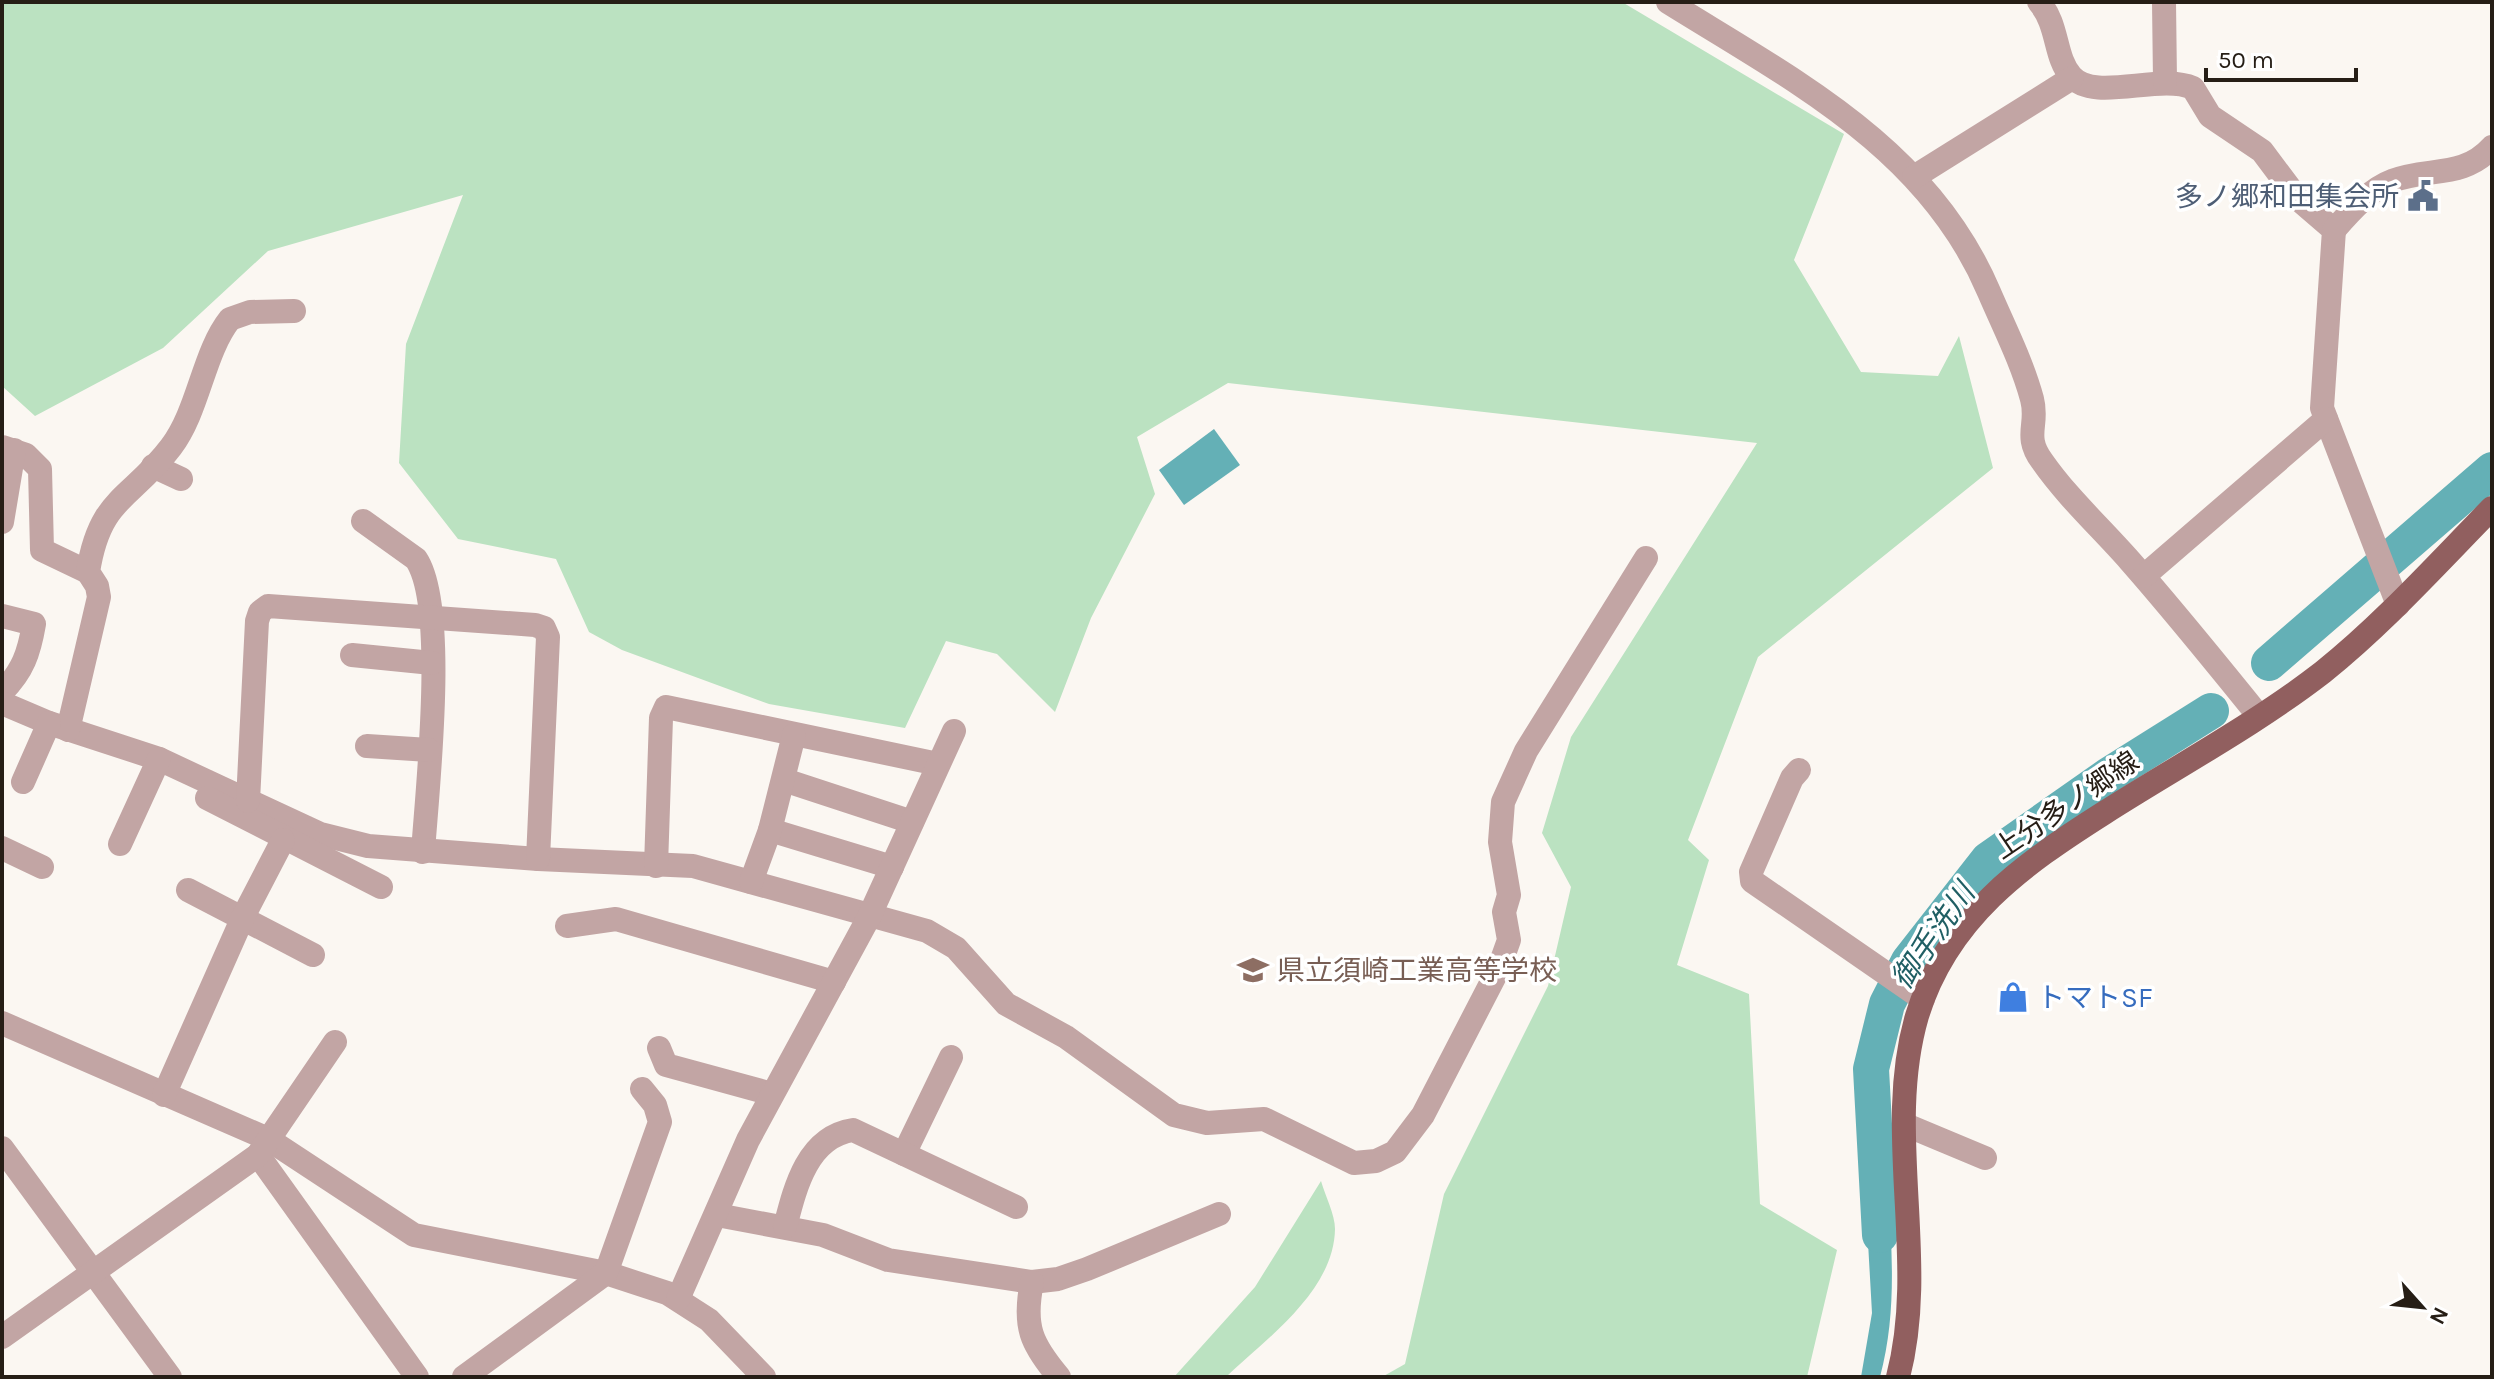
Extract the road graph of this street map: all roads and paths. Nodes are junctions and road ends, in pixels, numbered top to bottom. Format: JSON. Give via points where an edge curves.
{"nodes":[{"id":1,"x":1668,"y":2,"type":"edge"},
{"id":2,"x":2039,"y":2,"type":"edge"},
{"id":3,"x":2164,"y":2,"type":"edge"},
{"id":4,"x":2072,"y":78,"type":"junction"},
{"id":5,"x":2165,"y":81,"type":"junction"},
{"id":6,"x":2492,"y":147,"type":"edge"},
{"id":7,"x":1914,"y":177,"type":"junction"},
{"id":8,"x":2334,"y":230,"type":"junction"},
{"id":9,"x":294,"y":311,"type":"dead end"},
{"id":10,"x":2326,"y":419,"type":"junction"},
{"id":11,"x":8,"y":449,"type":"edge"},
{"id":12,"x":153,"y":466,"type":"junction"},
{"id":13,"x":181,"y":479,"type":"dead end"},
{"id":14,"x":2492,"y":508,"type":"edge"},
{"id":15,"x":363,"y":521,"type":"dead end"},
{"id":16,"x":2,"y":522,"type":"edge"},
{"id":17,"x":1646,"y":558,"type":"dead end"},
{"id":18,"x":88,"y":572,"type":"junction"},
{"id":19,"x":2144,"y":576,"type":"junction"},
{"id":20,"x":2394,"y":595,"type":"junction"},
{"id":21,"x":2,"y":616,"type":"edge"},
{"id":22,"x":431,"y":616,"type":"junction"},
{"id":23,"x":352,"y":655,"type":"dead end"},
{"id":24,"x":432,"y":663,"type":"junction"},
{"id":25,"x":2,"y":692,"type":"edge"},
{"id":26,"x":2,"y":703,"type":"edge"},
{"id":27,"x":2258,"y":715,"type":"junction"},
{"id":28,"x":59,"y":726,"type":"junction"},
{"id":29,"x":954,"y":731,"type":"dead end"},
{"id":30,"x":794,"y":735,"type":"junction"},
{"id":31,"x":367,"y":746,"type":"dead end"},
{"id":32,"x":429,"y":750,"type":"junction"},
{"id":33,"x":938,"y":764,"type":"junction"},
{"id":34,"x":157,"y":765,"type":"junction"},
{"id":35,"x":1799,"y":770,"type":"dead end"},
{"id":36,"x":784,"y":780,"type":"junction"},
{"id":37,"x":23,"y":782,"type":"dead end"},
{"id":38,"x":248,"y":801,"type":"junction"},
{"id":39,"x":912,"y":822,"type":"junction"},
{"id":40,"x":770,"y":830,"type":"junction"},
{"id":41,"x":283,"y":840,"type":"junction"},
{"id":42,"x":120,"y":844,"type":"dead end"},
{"id":43,"x":2,"y":848,"type":"edge"},
{"id":44,"x":423,"y":852,"type":"junction"},
{"id":45,"x":538,"y":859,"type":"junction"},
{"id":46,"x":656,"y":866,"type":"junction"},
{"id":47,"x":42,"y":867,"type":"dead end"},
{"id":48,"x":892,"y":867,"type":"junction"},
{"id":49,"x":751,"y":882,"type":"junction"},
{"id":50,"x":381,"y":887,"type":"dead end"},
{"id":51,"x":188,"y":890,"type":"dead end"},
{"id":52,"x":243,"y":917,"type":"junction"},
{"id":53,"x":869,"y":917,"type":"junction"},
{"id":54,"x":567,"y":926,"type":"dead end"},
{"id":55,"x":313,"y":955,"type":"dead end"},
{"id":56,"x":834,"y":982,"type":"junction"},
{"id":57,"x":1916,"y":994,"type":"junction"},
{"id":58,"x":2,"y":1023,"type":"edge"},
{"id":59,"x":335,"y":1042,"type":"dead end"},
{"id":60,"x":659,"y":1048,"type":"dead end"},
{"id":61,"x":951,"y":1057,"type":"dead end"},
{"id":62,"x":642,"y":1089,"type":"dead end"},
{"id":63,"x":772,"y":1094,"type":"junction"},
{"id":64,"x":164,"y":1095,"type":"junction"},
{"id":65,"x":1906,"y":1125,"type":"junction"},
{"id":66,"x":263,"y":1147,"type":"junction"},
{"id":67,"x":2,"y":1148,"type":"edge"},
{"id":68,"x":904,"y":1154,"type":"junction"},
{"id":69,"x":1985,"y":1158,"type":"dead end"},
{"id":70,"x":1016,"y":1207,"type":"dead end"},
{"id":71,"x":1219,"y":1214,"type":"dead end"},
{"id":72,"x":717,"y":1215,"type":"junction"},
{"id":73,"x":785,"y":1227,"type":"junction"},
{"id":74,"x":94,"y":1271,"type":"junction"},
{"id":75,"x":606,"y":1273,"type":"junction"},
{"id":76,"x":1032,"y":1282,"type":"junction"},
{"id":77,"x":678,"y":1299,"type":"junction"},
{"id":78,"x":2,"y":1337,"type":"edge"},
{"id":79,"x":170,"y":1377,"type":"edge"},
{"id":80,"x":417,"y":1377,"type":"edge"},
{"id":81,"x":464,"y":1377,"type":"edge"},
{"id":82,"x":764,"y":1377,"type":"edge"},
{"id":83,"x":1059,"y":1377,"type":"edge"},
{"id":84,"x":1898,"y":1377,"type":"edge"}],
"edges":[{"from":1,"to":7,"type":"street","via":[[1836,109],[1877,139]]},
{"from":2,"to":4,"type":"street","via":[[2052,20]]},
{"from":3,"to":5,"type":"street"},
{"from":4,"to":5,"type":"street","via":[[2094,87]]},
{"from":4,"to":7,"type":"street"},
{"from":5,"to":8,"type":"street","via":[[2193,88],[2210,116],[2262,151],[2298,199]]},
{"from":6,"to":8,"type":"street","via":[[2465,168],[2392,181],[2369,195]]},
{"from":7,"to":19,"type":"street","via":[[1945,215],[1984,280],[2032,399],[2031,442],[2042,462]]},
{"from":8,"to":10,"type":"street","via":[[2321,398]]},
{"from":9,"to":12,"type":"street","via":[[250,312],[230,319],[178,436]]},
{"from":10,"to":19,"type":"street"},
{"from":10,"to":20,"type":"street"},
{"from":11,"to":16,"type":"street"},
{"from":11,"to":18,"type":"street","via":[[32,458],[40,469],[42,550]]},
{"from":12,"to":13,"type":"street"},
{"from":12,"to":18,"type":"street","via":[[107,511]]},
{"from":14,"to":20,"type":"main road","name":"上分多ノ郷線"},
{"from":15,"to":22,"type":"street","via":[[422,567]]},
{"from":17,"to":53,"type":"street","via":[[1526,751],[1503,802],[1500,842],[1509,895],[1504,912],[1509,940],[1499,968],[1423,1115],[1395,1152],[1376,1161],[1354,1163],[1337,1157],[1264,1119],[1207,1123],[1174,1115],[1066,1037],[1006,1004],[943,938]]},
{"from":18,"to":28,"type":"street","via":[[99,597]]},
{"from":19,"to":27,"type":"street"},
{"from":20,"to":27,"type":"main road","name":"上分多ノ郷線","via":[[2323,671]]},
{"from":21,"to":25,"type":"street","via":[[34,624],[28,657]]},
{"from":22,"to":24,"type":"street"},
{"from":22,"to":38,"type":"street","via":[[268,606],[260,612]]},
{"from":22,"to":45,"type":"street","via":[[535,625],[548,637]]},
{"from":23,"to":24,"type":"street"},
{"from":24,"to":32,"type":"street"},
{"from":26,"to":28,"type":"street"},
{"from":27,"to":57,"type":"main road","name":"上分多ノ郷線","via":[[2020,868],[1964,923]]},
{"from":28,"to":34,"type":"street"},
{"from":28,"to":37,"type":"street"},
{"from":29,"to":33,"type":"street"},
{"from":30,"to":33,"type":"street"},
{"from":30,"to":36,"type":"street"},
{"from":30,"to":46,"type":"street","via":[[666,707],[661,718]]},
{"from":31,"to":32,"type":"street"},
{"from":32,"to":44,"type":"street"},
{"from":33,"to":39,"type":"street"},
{"from":34,"to":38,"type":"street"},
{"from":34,"to":41,"type":"street"},
{"from":34,"to":42,"type":"street"},
{"from":35,"to":57,"type":"street","via":[[1751,872],[1752,881]]},
{"from":36,"to":39,"type":"street"},
{"from":36,"to":40,"type":"street"},
{"from":38,"to":44,"type":"street","via":[[332,838]]},
{"from":39,"to":48,"type":"street"},
{"from":40,"to":48,"type":"street"},
{"from":40,"to":49,"type":"street"},
{"from":41,"to":50,"type":"street"},
{"from":41,"to":52,"type":"street"},
{"from":43,"to":47,"type":"street"},
{"from":44,"to":45,"type":"street"},
{"from":45,"to":46,"type":"street"},
{"from":46,"to":49,"type":"street","via":[[693,866]]},
{"from":48,"to":53,"type":"street"},
{"from":49,"to":53,"type":"street"},
{"from":51,"to":52,"type":"street"},
{"from":52,"to":55,"type":"street"},
{"from":52,"to":64,"type":"street"},
{"from":53,"to":56,"type":"street"},
{"from":54,"to":56,"type":"street","via":[[616,919]]},
{"from":56,"to":63,"type":"street"},
{"from":57,"to":65,"type":"main road","name":"上分多ノ郷線"},
{"from":58,"to":64,"type":"street"},
{"from":59,"to":66,"type":"street"},
{"from":60,"to":63,"type":"street","via":[[666,1065]]},
{"from":61,"to":68,"type":"street"},
{"from":62,"to":75,"type":"street","via":[[659,1111],[660,1122]]},
{"from":63,"to":72,"type":"street"},
{"from":64,"to":66,"type":"street"},
{"from":65,"to":69,"type":"street"},
{"from":65,"to":84,"type":"main road","name":"上分多ノ郷線","via":[[1908,1324]]},
{"from":66,"to":74,"type":"street"},
{"from":66,"to":75,"type":"street","via":[[414,1235]]},
{"from":66,"to":80,"type":"street"},
{"from":67,"to":74,"type":"street"},
{"from":68,"to":70,"type":"street"},
{"from":68,"to":73,"type":"street","via":[[853,1130],[834,1136],[805,1165]]},
{"from":71,"to":76,"type":"street","via":[[1087,1269]]},
{"from":72,"to":73,"type":"street"},
{"from":72,"to":77,"type":"street"},
{"from":73,"to":76,"type":"street","via":[[888,1260]]},
{"from":74,"to":78,"type":"street"},
{"from":74,"to":79,"type":"street"},
{"from":75,"to":77,"type":"street"},
{"from":75,"to":81,"type":"street"},
{"from":76,"to":83,"type":"street","via":[[1027,1322],[1034,1343]]},
{"from":77,"to":82,"type":"street","via":[[709,1320]]}]}
